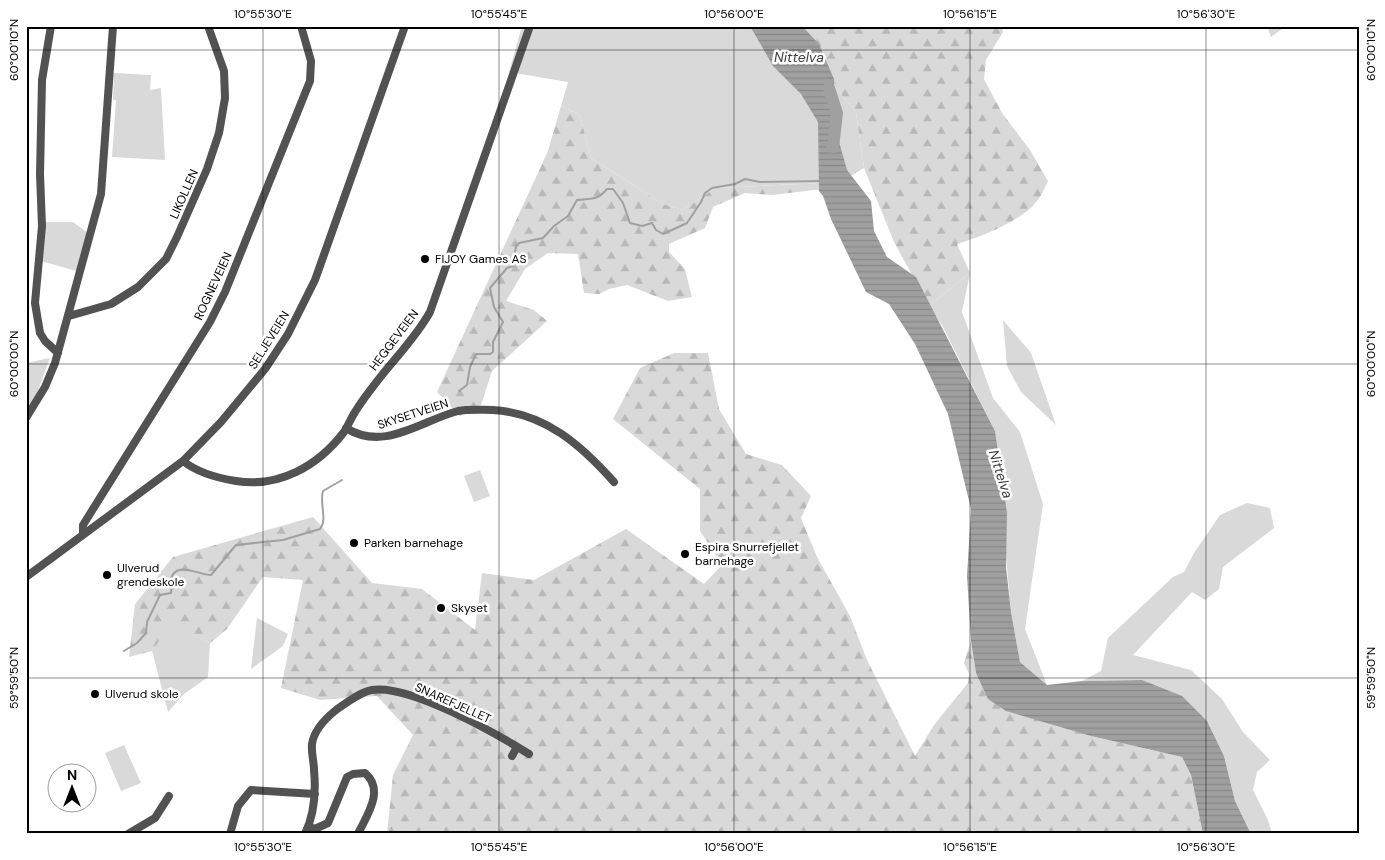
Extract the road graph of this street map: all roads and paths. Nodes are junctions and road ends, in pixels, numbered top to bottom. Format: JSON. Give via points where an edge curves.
{"nodes":[{"id":1,"x":51,"y":26,"type":"edge"},
{"id":2,"x":113,"y":26,"type":"edge"},
{"id":3,"x":208,"y":26,"type":"edge"},
{"id":4,"x":301,"y":26,"type":"edge"},
{"id":5,"x":405,"y":26,"type":"edge"},
{"id":6,"x":530,"y":26,"type":"edge"},
{"id":7,"x":69,"y":316,"type":"junction"},
{"id":8,"x":58,"y":352,"type":"junction"},
{"id":9,"x":26,"y":418,"type":"edge"},
{"id":10,"x":346,"y":428,"type":"junction"},
{"id":11,"x":183,"y":461,"type":"junction"},
{"id":12,"x":614,"y":482,"type":"dead end"},
{"id":13,"x":82,"y":534,"type":"junction"},
{"id":14,"x":26,"y":577,"type":"edge"},
{"id":15,"x":517,"y":747,"type":"junction"},
{"id":16,"x":529,"y":754,"type":"dead end"},
{"id":17,"x":512,"y":756,"type":"dead end"},
{"id":18,"x":315,"y":794,"type":"junction"},
{"id":19,"x":169,"y":796,"type":"dead end"},
{"id":20,"x":306,"y":831,"type":"edge"},
{"id":21,"x":128,"y":834,"type":"edge"},
{"id":22,"x":230,"y":834,"type":"edge"},
{"id":23,"x":358,"y":834,"type":"edge"}],
"edges":[{"from":1,"to":8,"type":"street","via":[[42,80],[42,226],[34,303],[40,333]]},
{"from":2,"to":7,"type":"street","via":[[104,181]]},
{"from":3,"to":7,"type":"street","name":"LIKOLLEN","via":[[224,71],[225,98],[219,133],[207,169],[177,237],[166,259],[138,287],[111,304]]},
{"from":4,"to":13,"type":"street","name":"ROGNEVEIEN","via":[[311,61],[310,81],[225,292],[210,322],[83,525]]},
{"from":5,"to":11,"type":"street","name":"SELJEVEIEN","via":[[323,257],[298,316],[251,388]]},
{"from":6,"to":10,"type":"street","name":"HEGGEVEIEN","via":[[430,312],[358,406]]},
{"from":7,"to":8,"type":"street"},
{"from":8,"to":9,"type":"street","via":[[46,387]]},
{"from":10,"to":11,"type":"street","name":"HEGGEVEIEN","via":[[311,465],[276,479],[232,481],[200,471]]},
{"from":10,"to":12,"type":"street","name":"SKYSETVEIEN","via":[[378,438],[459,411],[515,413],[539,421],[570,438]]},
{"from":11,"to":13,"type":"street","name":"SELJEVEIEN"},
{"from":13,"to":14,"type":"street","name":"SELJEVEIEN"},
{"from":15,"to":16,"type":"street","name":"SNAREFJELLET"},
{"from":15,"to":17,"type":"street"},
{"from":15,"to":18,"type":"street","name":"SNAREFJELLET","via":[[424,700],[397,691],[372,690],[348,701],[318,730],[312,744]]},
{"from":18,"to":20,"type":"street","name":"SNAREFJELLET"},
{"from":18,"to":22,"type":"street","via":[[251,790],[238,806]]},
{"from":19,"to":21,"type":"street","via":[[156,818]]},
{"from":20,"to":23,"type":"street","via":[[328,823],[347,777],[364,773],[371,778],[375,791],[371,808]]}]}
